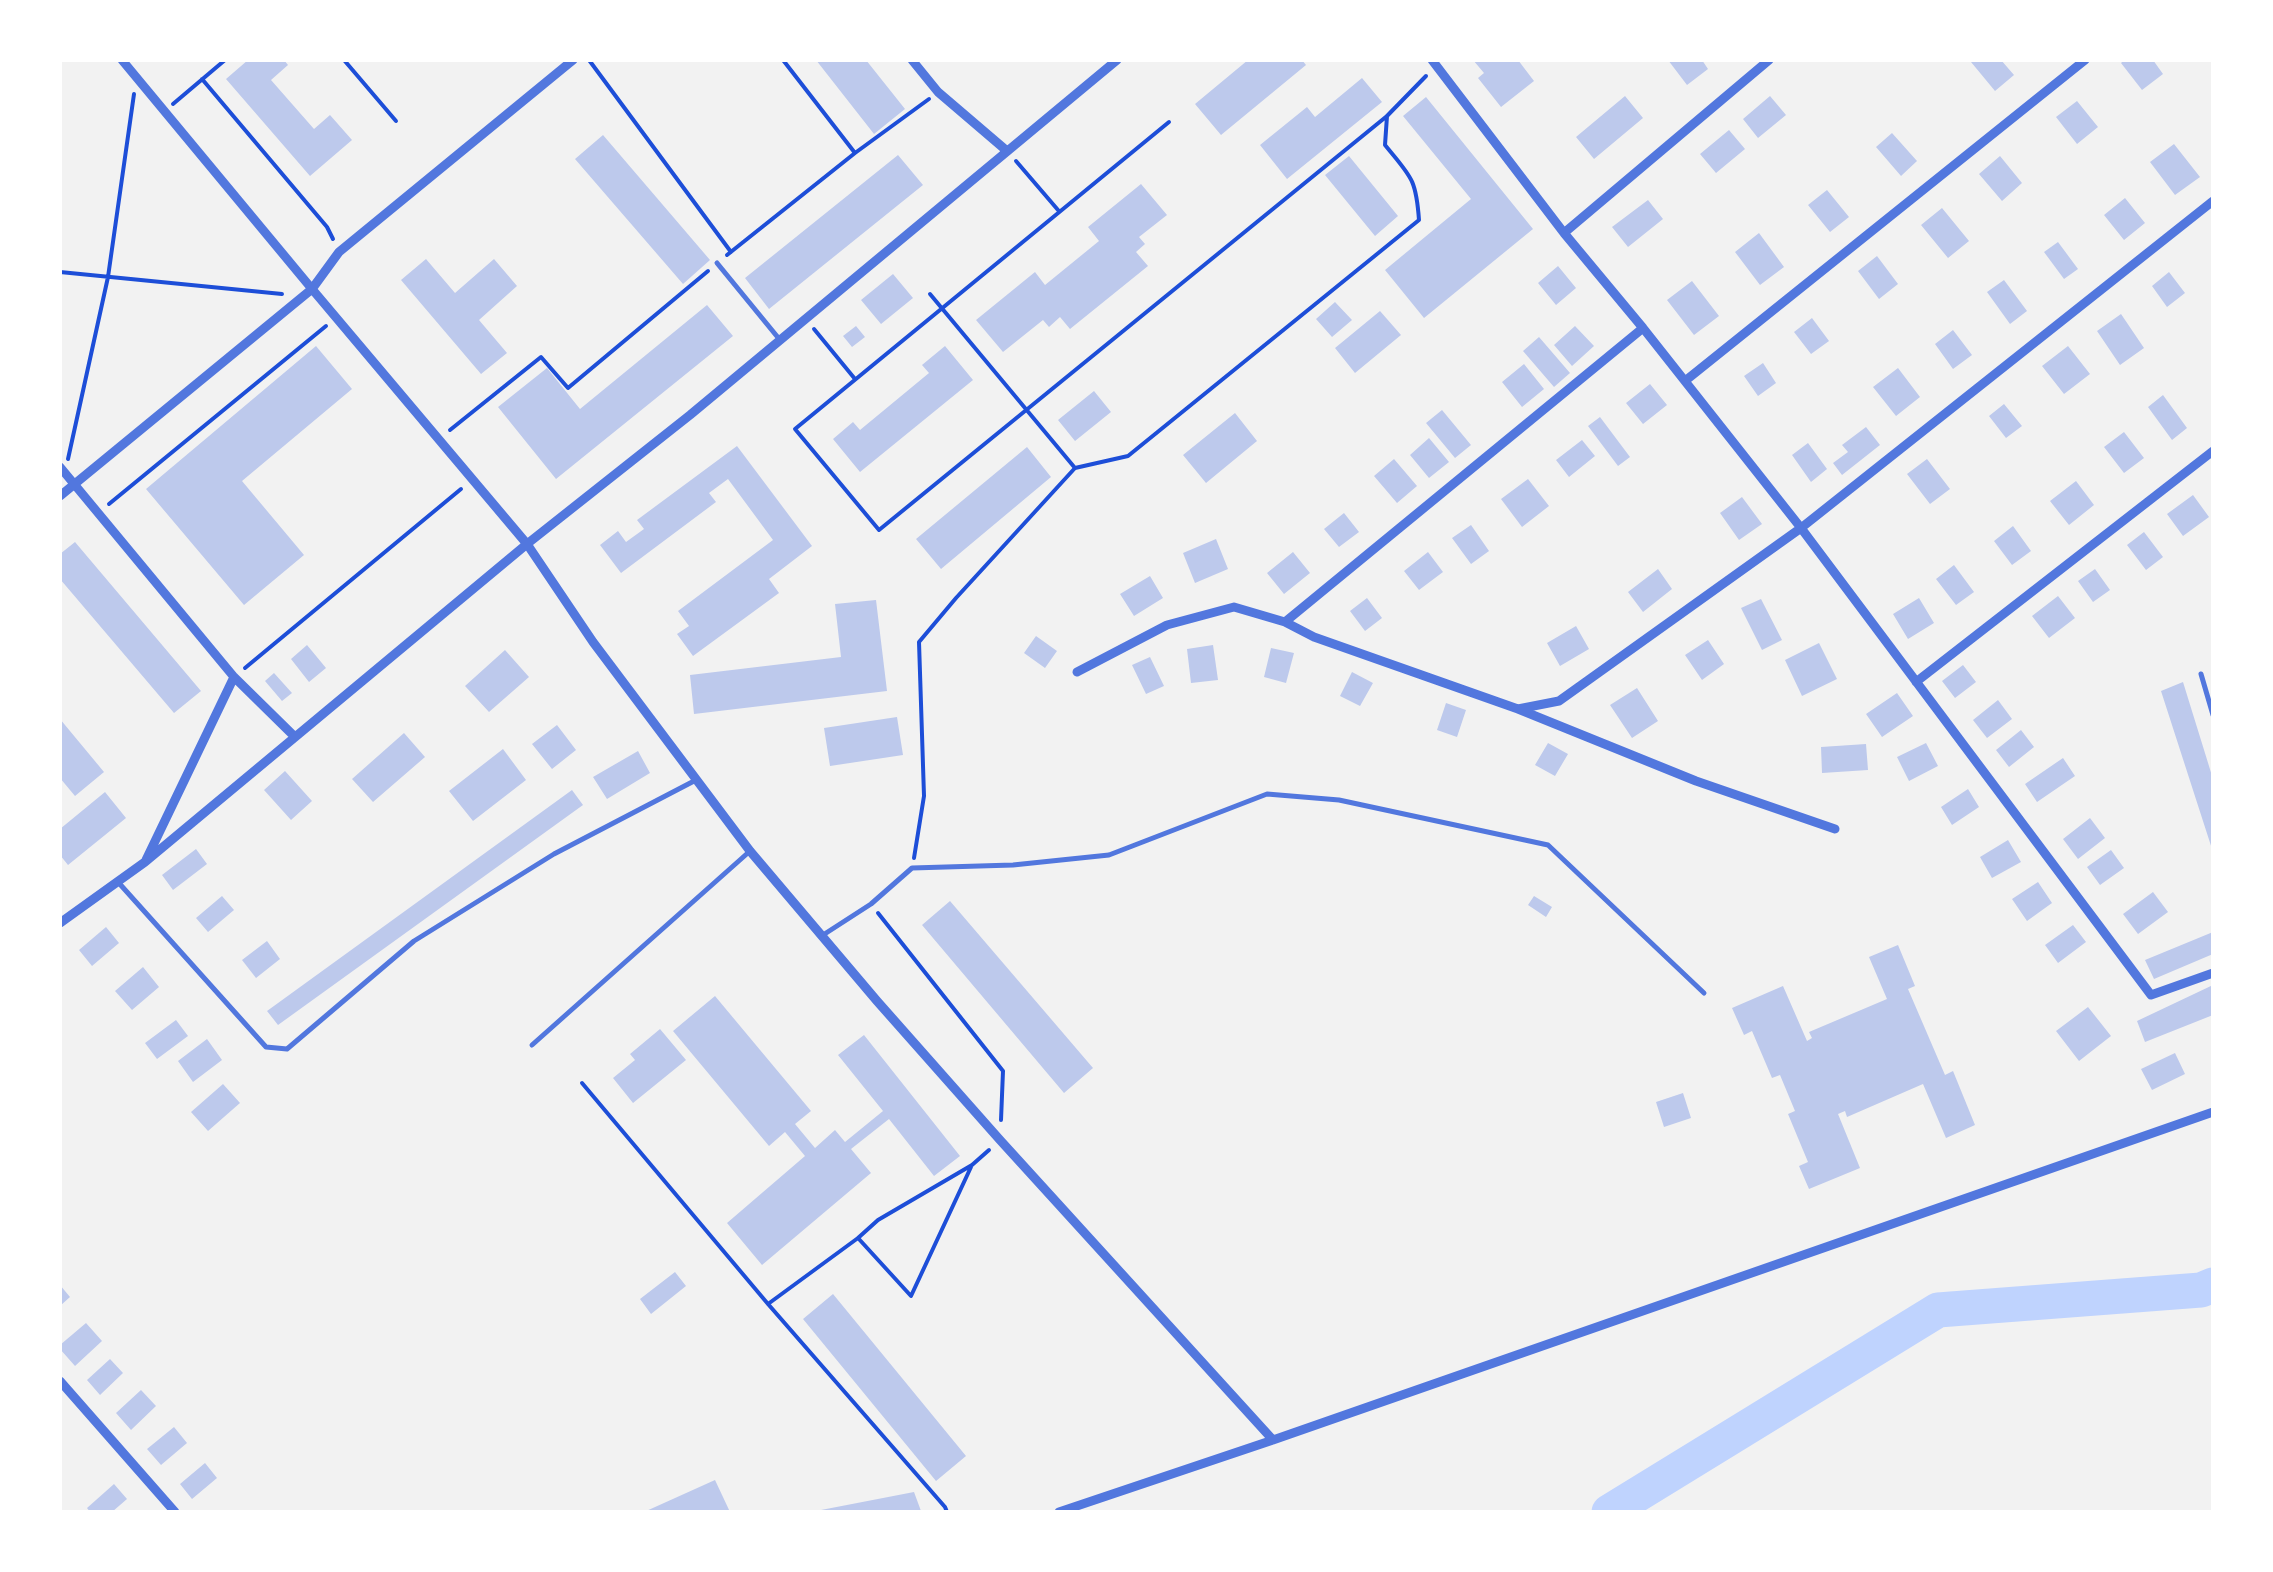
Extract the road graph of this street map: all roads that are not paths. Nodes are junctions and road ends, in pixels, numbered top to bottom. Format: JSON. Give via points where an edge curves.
{"nodes":[{"id":1,"x":122,"y":60,"type":"edge"},
{"id":2,"x":573,"y":60,"type":"edge"},
{"id":3,"x":912,"y":60,"type":"edge"},
{"id":4,"x":1117,"y":60,"type":"edge"},
{"id":5,"x":1769,"y":60,"type":"edge"},
{"id":6,"x":2085,"y":60,"type":"edge"},
{"id":7,"x":1434,"y":63,"type":"edge"},
{"id":8,"x":1007,"y":151,"type":"junction"},
{"id":9,"x":2213,"y":202,"type":"edge"},
{"id":10,"x":1564,"y":233,"type":"junction"},
{"id":11,"x":716,"y":263,"type":"road end"},
{"id":12,"x":312,"y":289,"type":"junction"},
{"id":13,"x":1643,"y":328,"type":"junction"},
{"id":14,"x":780,"y":340,"type":"junction"},
{"id":15,"x":1684,"y":381,"type":"junction"},
{"id":16,"x":2213,"y":451,"type":"edge"},
{"id":17,"x":62,"y":470,"type":"edge"},
{"id":18,"x":74,"y":485,"type":"junction"},
{"id":19,"x":60,"y":496,"type":"edge"},
{"id":20,"x":1800,"y":528,"type":"junction"},
{"id":21,"x":527,"y":544,"type":"junction"},
{"id":22,"x":1285,"y":622,"type":"junction"},
{"id":23,"x":1077,"y":672,"type":"dead end"},
{"id":24,"x":2201,"y":674,"type":"dead end"},
{"id":25,"x":234,"y":677,"type":"junction"},
{"id":26,"x":1916,"y":682,"type":"junction"},
{"id":27,"x":1518,"y":709,"type":"junction"},
{"id":28,"x":2213,"y":714,"type":"edge"},
{"id":29,"x":295,"y":738,"type":"junction"},
{"id":30,"x":696,"y":780,"type":"junction"},
{"id":31,"x":1834,"y":829,"type":"dead end"},
{"id":32,"x":750,"y":851,"type":"junction"},
{"id":33,"x":146,"y":862,"type":"junction"},
{"id":34,"x":118,"y":882,"type":"junction"},
{"id":35,"x":60,"y":924,"type":"edge"},
{"id":36,"x":823,"y":936,"type":"junction"},
{"id":37,"x":2213,"y":973,"type":"edge"},
{"id":38,"x":1704,"y":993,"type":"dead end"},
{"id":39,"x":532,"y":1045,"type":"dead end"},
{"id":40,"x":2213,"y":1112,"type":"edge"},
{"id":41,"x":60,"y":1381,"type":"edge"},
{"id":42,"x":1272,"y":1440,"type":"junction"},
{"id":43,"x":175,"y":1512,"type":"edge"},
{"id":44,"x":1059,"y":1512,"type":"edge"}],
"edges":[{"from":1,"to":12,"type":"street"},
{"from":2,"to":12,"type":"street","via":[[339,252]]},
{"from":3,"to":8,"type":"street","via":[[938,92]]},
{"from":4,"to":8,"type":"street"},
{"from":5,"to":10,"type":"street"},
{"from":6,"to":15,"type":"street"},
{"from":7,"to":10,"type":"street"},
{"from":8,"to":14,"type":"street"},
{"from":9,"to":20,"type":"street"},
{"from":10,"to":13,"type":"street"},
{"from":11,"to":14,"type":"lane"},
{"from":12,"to":18,"type":"street"},
{"from":12,"to":21,"type":"street"},
{"from":13,"to":15,"type":"street"},
{"from":13,"to":22,"type":"street"},
{"from":14,"to":21,"type":"street"},
{"from":15,"to":20,"type":"street"},
{"from":16,"to":26,"type":"street"},
{"from":17,"to":18,"type":"street"},
{"from":18,"to":19,"type":"street"},
{"from":18,"to":25,"type":"street"},
{"from":20,"to":26,"type":"street"},
{"from":20,"to":27,"type":"street","via":[[1558,701]]},
{"from":21,"to":29,"type":"street"},
{"from":21,"to":30,"type":"street"},
{"from":22,"to":23,"type":"street","via":[[1234,607],[1167,625]]},
{"from":22,"to":27,"type":"street"},
{"from":24,"to":28,"type":"lane"},
{"from":25,"to":29,"type":"street"},
{"from":25,"to":33,"type":"street"},
{"from":26,"to":37,"type":"street","via":[[2151,994]]},
{"from":27,"to":31,"type":"street"},
{"from":29,"to":33,"type":"street"},
{"from":30,"to":32,"type":"street"},
{"from":30,"to":34,"type":"lane","via":[[554,854],[414,941],[287,1050],[266,1047]]},
{"from":32,"to":36,"type":"street"},
{"from":32,"to":39,"type":"lane"},
{"from":33,"to":34,"type":"street"},
{"from":34,"to":35,"type":"street"},
{"from":36,"to":38,"type":"lane","via":[[912,868],[1110,855],[1267,794],[1339,800],[1548,845]]},
{"from":36,"to":42,"type":"street"},
{"from":40,"to":42,"type":"street"},
{"from":41,"to":43,"type":"street"},
{"from":42,"to":44,"type":"street"}]}
